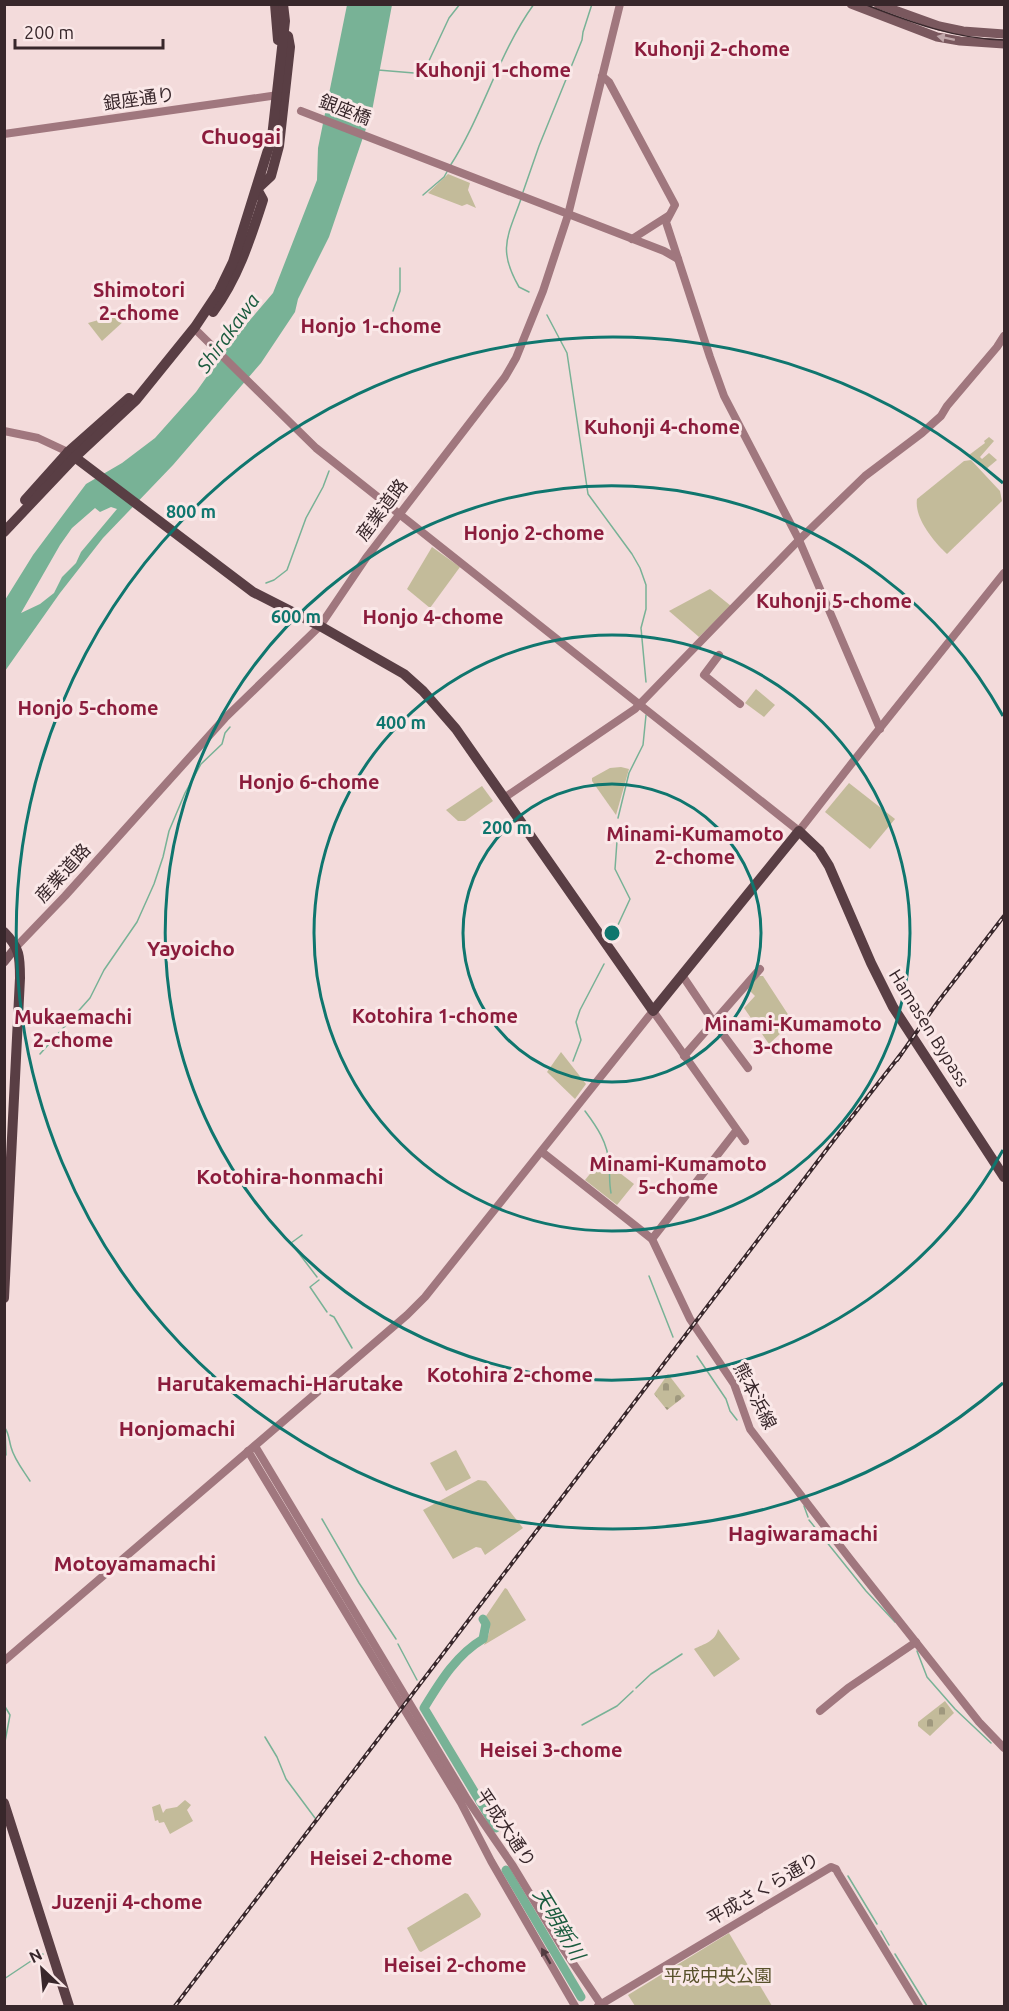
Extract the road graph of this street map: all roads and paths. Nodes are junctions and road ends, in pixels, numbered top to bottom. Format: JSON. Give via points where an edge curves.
{"nodes":[{"id":1,"x":275,"y":4,"type":"edge"},
{"id":2,"x":283,"y":4,"type":"edge"},
{"id":3,"x":620,"y":4,"type":"edge"},
{"id":4,"x":851,"y":4,"type":"edge"},
{"id":5,"x":878,"y":4,"type":"edge"},
{"id":6,"x":1005,"y":34,"type":"edge"},
{"id":7,"x":1005,"y":44,"type":"edge"},
{"id":8,"x":602,"y":76,"type":"junction"},
{"id":9,"x":280,"y":94,"type":"junction"},
{"id":10,"x":301,"y":111,"type":"dead end"},
{"id":11,"x":4,"y":134,"type":"edge"},
{"id":12,"x":257,"y":189,"type":"junction"},
{"id":13,"x":568,"y":215,"type":"junction"},
{"id":14,"x":668,"y":216,"type":"junction"},
{"id":15,"x":632,"y":239,"type":"junction"},
{"id":16,"x":678,"y":260,"type":"junction"},
{"id":17,"x":198,"y":332,"type":"junction"},
{"id":18,"x":1005,"y":336,"type":"edge"},
{"id":19,"x":149,"y":384,"type":"junction"},
{"id":20,"x":4,"y":431,"type":"edge"},
{"id":21,"x":69,"y":452,"type":"junction"},
{"id":22,"x":400,"y":513,"type":"junction"},
{"id":23,"x":4,"y":522,"type":"edge"},
{"id":24,"x":4,"y":532,"type":"edge"},
{"id":25,"x":799,"y":540,"type":"junction"},
{"id":26,"x":1005,"y":573,"type":"edge"},
{"id":27,"x":320,"y":626,"type":"junction"},
{"id":28,"x":719,"y":655,"type":"dead end"},
{"id":29,"x":640,"y":704,"type":"junction"},
{"id":30,"x":740,"y":704,"type":"dead end"},
{"id":31,"x":880,"y":729,"type":"junction"},
{"id":32,"x":504,"y":798,"type":"junction"},
{"id":33,"x":799,"y":831,"type":"junction"},
{"id":34,"x":4,"y":932,"type":"edge"},
{"id":35,"x":4,"y":942,"type":"edge"},
{"id":36,"x":14,"y":950,"type":"junction"},
{"id":37,"x":4,"y":962,"type":"edge"},
{"id":38,"x":760,"y":969,"type":"dead end"},
{"id":39,"x":682,"y":975,"type":"junction"},
{"id":40,"x":653,"y":1011,"type":"junction"},
{"id":41,"x":713,"y":1021,"type":"junction"},
{"id":42,"x":684,"y":1056,"type":"junction"},
{"id":43,"x":748,"y":1068,"type":"dead end"},
{"id":44,"x":736,"y":1131,"type":"junction"},
{"id":45,"x":745,"y":1142,"type":"dead end"},
{"id":46,"x":542,"y":1152,"type":"junction"},
{"id":47,"x":1005,"y":1177,"type":"edge"},
{"id":48,"x":4,"y":1194,"type":"edge"},
{"id":49,"x":652,"y":1239,"type":"junction"},
{"id":50,"x":4,"y":1298,"type":"edge"},
{"id":51,"x":251,"y":1449,"type":"junction"},
{"id":52,"x":327,"y":1575,"type":"junction"},
{"id":53,"x":916,"y":1642,"type":"junction"},
{"id":54,"x":4,"y":1661,"type":"edge"},
{"id":55,"x":820,"y":1711,"type":"dead end"},
{"id":56,"x":1005,"y":1748,"type":"edge"},
{"id":57,"x":4,"y":1803,"type":"edge"},
{"id":58,"x":4,"y":1825,"type":"edge"},
{"id":59,"x":600,"y":2006,"type":"edge"},
{"id":60,"x":63,"y":2007,"type":"edge"},
{"id":61,"x":69,"y":2007,"type":"edge"},
{"id":62,"x":575,"y":2007,"type":"edge"},
{"id":63,"x":919,"y":2007,"type":"edge"}],
"edges":[{"from":1,"to":9,"type":"highway"},
{"from":2,"to":9,"type":"highway","via":[[290,47]]},
{"from":3,"to":8,"type":"street","name":"産業道路"},
{"from":7,"to":4,"type":"main road","one_way":true,"via":[[937,37]]},
{"from":5,"to":6,"type":"main road","via":[[939,27]]},
{"from":8,"to":13,"type":"street","name":"産業道路"},
{"from":8,"to":14,"type":"street","via":[[609,82],[675,205]]},
{"from":9,"to":11,"type":"street","name":"銀座通り"},
{"from":9,"to":12,"type":"highway"},
{"from":9,"to":21,"type":"highway","via":[[259,168],[213,290],[144,382]]},
{"from":10,"to":13,"type":"street","name":"銀座橋"},
{"from":12,"to":17,"type":"highway","via":[[263,201],[248,248],[231,285]]},
{"from":12,"to":19,"type":"highway","via":[[219,291]]},
{"from":13,"to":15,"type":"street","name":"銀座橋"},
{"from":13,"to":22,"type":"street","name":"産業道路","via":[[516,358]]},
{"from":14,"to":15,"type":"street"},
{"from":14,"to":16,"type":"street","via":[[666,222]]},
{"from":15,"to":16,"type":"street","name":"銀座橋"},
{"from":16,"to":25,"type":"street","via":[[724,396]]},
{"from":17,"to":19,"type":"highway","via":[[166,375]]},
{"from":17,"to":22,"type":"street","via":[[316,448]]},
{"from":18,"to":25,"type":"street","via":[[941,416],[865,476]]},
{"from":19,"to":21,"type":"highway","via":[[112,423]]},
{"from":20,"to":21,"type":"street","via":[[38,438]]},
{"from":21,"to":23,"type":"highway"},
{"from":21,"to":24,"type":"highway"},
{"from":21,"to":27,"type":"highway","via":[[253,592]]},
{"from":22,"to":27,"type":"street","name":"産業道路"},
{"from":22,"to":29,"type":"street"},
{"from":25,"to":29,"type":"street"},
{"from":25,"to":31,"type":"street"},
{"from":26,"to":31,"type":"street"},
{"from":27,"to":32,"type":"highway","via":[[396,670],[423,691],[456,729]]},
{"from":27,"to":36,"type":"street","name":"産業道路","via":[[225,718]]},
{"from":28,"to":30,"type":"street","via":[[704,675]]},
{"from":29,"to":32,"type":"street"},
{"from":29,"to":33,"type":"street"},
{"from":31,"to":33,"type":"street"},
{"from":32,"to":40,"type":"highway"},
{"from":33,"to":39,"type":"highway"},
{"from":33,"to":47,"type":"highway","name":"Hamasen Bypass","via":[[829,866],[893,1007]]},
{"from":34,"to":36,"type":"highway"},
{"from":35,"to":36,"type":"highway"},
{"from":36,"to":37,"type":"main road"},
{"from":36,"to":48,"type":"highway"},
{"from":36,"to":50,"type":"highway","via":[[20,957],[20,978]]},
{"from":38,"to":41,"type":"street"},
{"from":39,"to":40,"type":"highway"},
{"from":39,"to":41,"type":"street"},
{"from":40,"to":42,"type":"street"},
{"from":40,"to":46,"type":"street"},
{"from":41,"to":42,"type":"street"},
{"from":41,"to":43,"type":"street"},
{"from":42,"to":44,"type":"street"},
{"from":44,"to":45,"type":"street"},
{"from":44,"to":49,"type":"street"},
{"from":46,"to":49,"type":"street"},
{"from":46,"to":51,"type":"street","via":[[425,1297]]},
{"from":49,"to":53,"type":"street","name":"熊本浜線","via":[[690,1319],[734,1384],[750,1429]]},
{"from":51,"to":52,"type":"street"},
{"from":51,"to":54,"type":"street"},
{"from":52,"to":59,"type":"street","name":"平成大通り"},
{"from":62,"to":52,"type":"street","name":"平成大通り","one_way":true},
{"from":53,"to":55,"type":"street"},
{"from":53,"to":56,"type":"street","name":"熊本浜線","via":[[979,1722]]},
{"from":57,"to":61,"type":"highway"},
{"from":58,"to":60,"type":"highway"},
{"from":59,"to":63,"type":"street","name":"平成さくら通り","via":[[831,1867]]}]}
